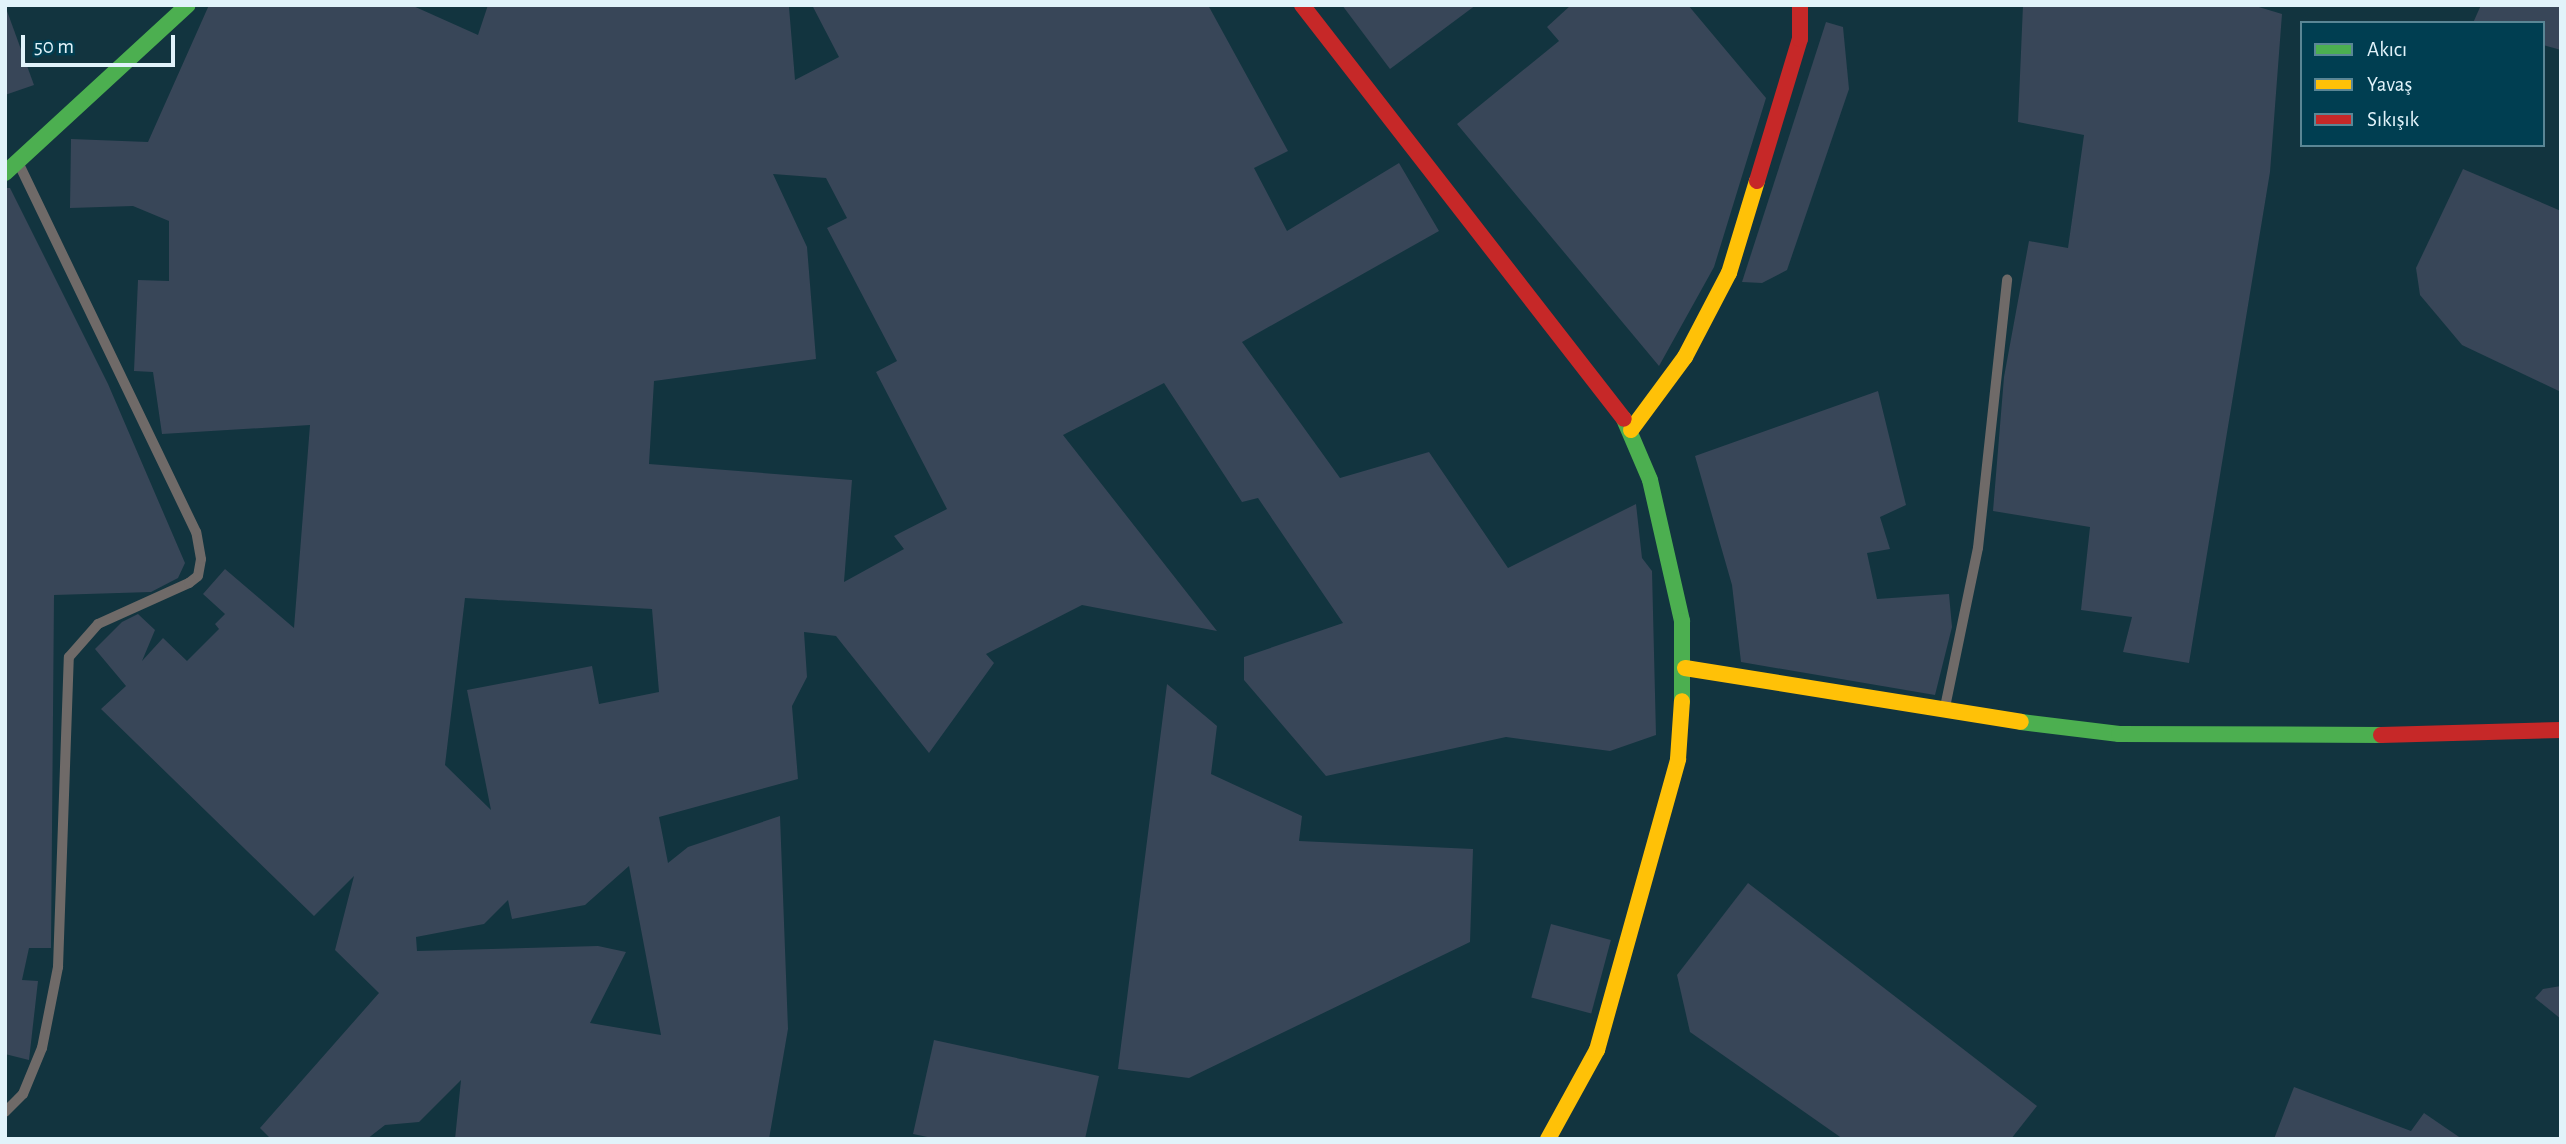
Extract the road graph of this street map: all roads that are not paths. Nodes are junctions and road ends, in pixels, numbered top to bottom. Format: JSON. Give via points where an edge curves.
{"nodes":[{"id":1,"x":188,"y":5,"type":"edge"},
{"id":2,"x":1302,"y":5,"type":"edge"},
{"id":3,"x":1800,"y":5,"type":"edge"},
{"id":4,"x":12,"y":169,"type":"edge"},
{"id":5,"x":2007,"y":280,"type":"dead end"},
{"id":6,"x":1632,"y":430,"type":"junction"},
{"id":7,"x":1685,"y":667,"type":"junction"},
{"id":8,"x":1944,"y":712,"type":"junction"},
{"id":9,"x":2561,"y":730,"type":"edge"},
{"id":10,"x":5,"y":1112,"type":"edge"},
{"id":11,"x":1548,"y":1139,"type":"edge"}],
"edges":[{"from":1,"to":4,"type":"street"},
{"from":2,"to":6,"type":"street","via":[[1608,392]]},
{"from":3,"to":6,"type":"street","via":[[1800,39],[1729,273],[1685,357]]},
{"from":4,"to":10,"type":"lane","via":[[196,532],[201,559],[198,576],[189,583],[98,624],[69,657],[58,967],[43,1048],[23,1094]]},
{"from":5,"to":8,"type":"lane","via":[[1978,548]]},
{"from":6,"to":7,"type":"street","via":[[1650,480],[1682,621]]},
{"from":7,"to":8,"type":"street"},
{"from":7,"to":11,"type":"street","via":[[1678,759],[1614,996],[1597,1050]]},
{"from":8,"to":9,"type":"street","via":[[2119,734],[2275,738]]}]}
